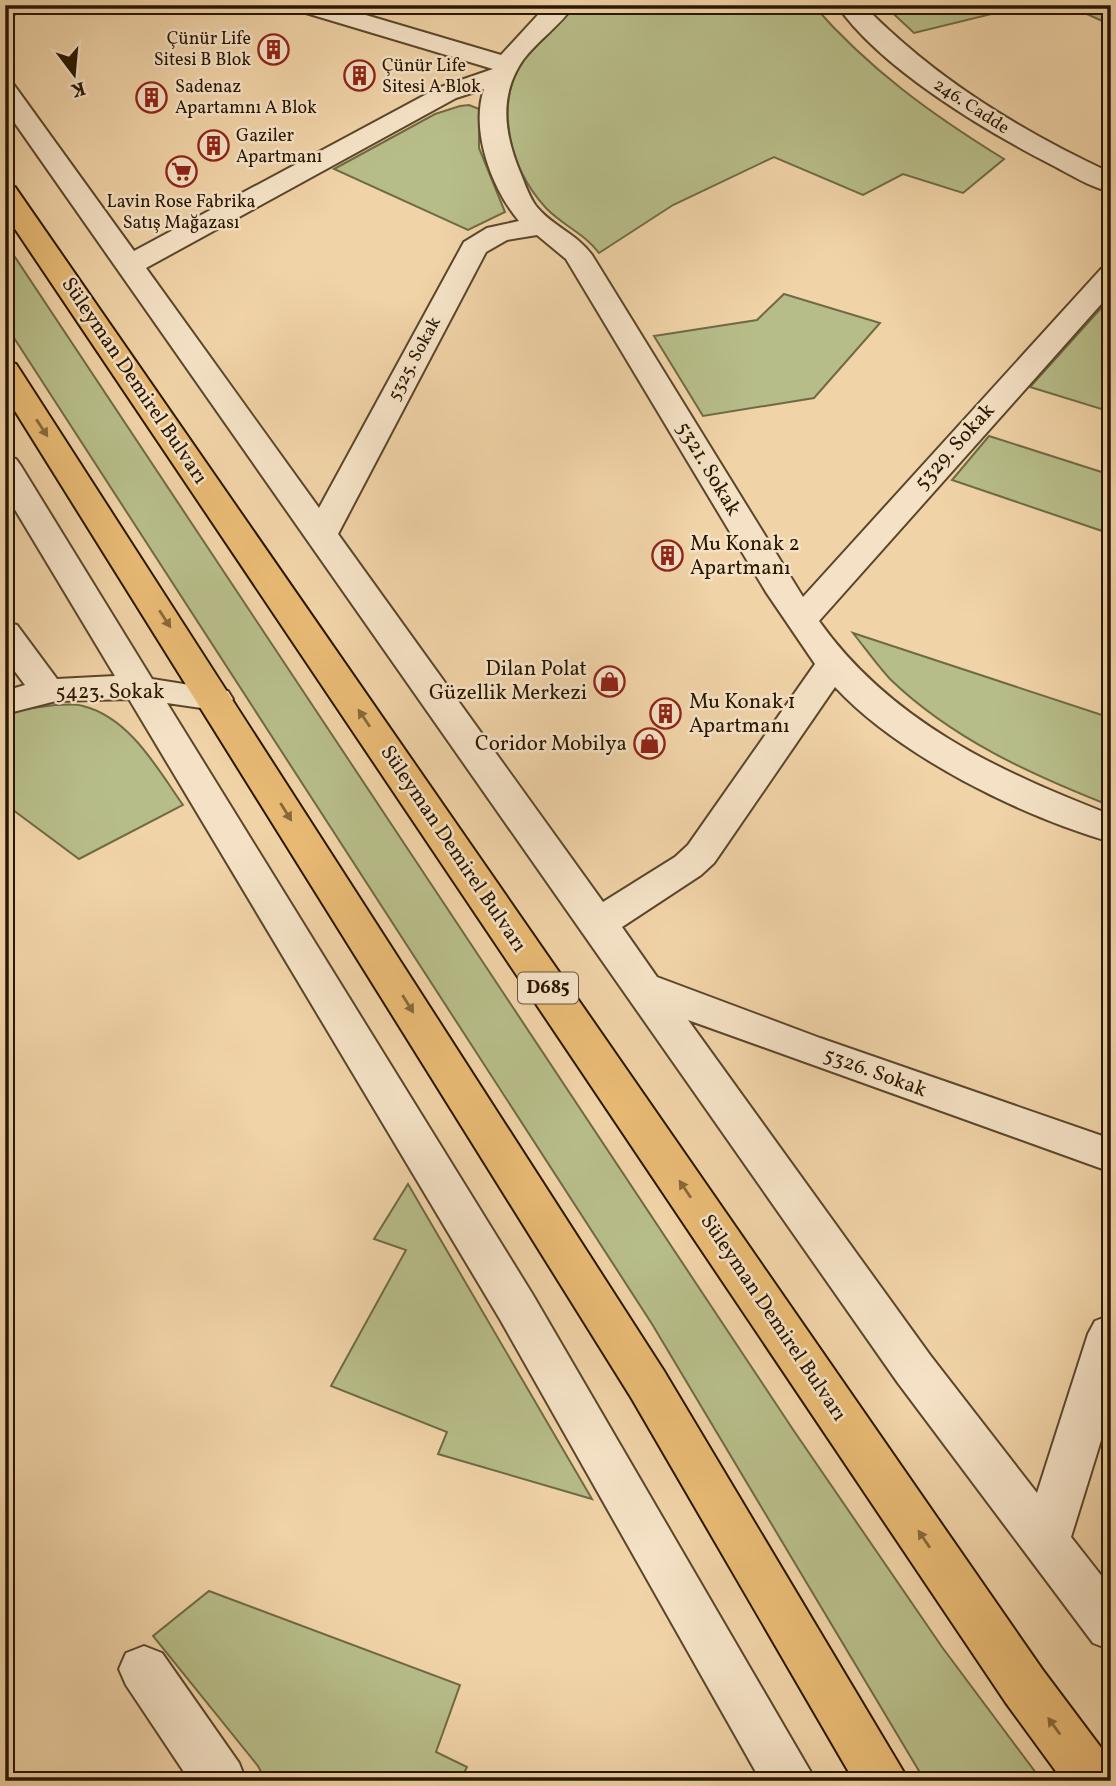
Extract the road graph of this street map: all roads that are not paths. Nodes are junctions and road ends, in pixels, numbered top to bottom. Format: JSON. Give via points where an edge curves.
{"nodes":[{"id":1,"x":11,"y":5,"type":"edge"},
{"id":2,"x":305,"y":5,"type":"edge"},
{"id":3,"x":562,"y":5,"type":"edge"},
{"id":4,"x":849,"y":5,"type":"edge"},
{"id":5,"x":5,"y":9,"type":"edge"},
{"id":6,"x":502,"y":70,"type":"junction"},
{"id":7,"x":5,"y":90,"type":"edge"},
{"id":8,"x":1111,"y":184,"type":"edge"},
{"id":9,"x":5,"y":193,"type":"edge"},
{"id":10,"x":543,"y":226,"type":"junction"},
{"id":11,"x":130,"y":265,"type":"junction"},
{"id":12,"x":1111,"y":275,"type":"edge"},
{"id":13,"x":5,"y":370,"type":"edge"},
{"id":14,"x":5,"y":466,"type":"edge"},
{"id":15,"x":321,"y":535,"type":"junction"},
{"id":16,"x":801,"y":620,"type":"junction"},
{"id":17,"x":5,"y":634,"type":"edge"},
{"id":18,"x":833,"y":664,"type":"junction"},
{"id":19,"x":141,"y":690,"type":"junction"},
{"id":20,"x":48,"y":691,"type":"junction"},
{"id":21,"x":215,"y":699,"type":"junction"},
{"id":22,"x":5,"y":703,"type":"edge"},
{"id":23,"x":1111,"y":829,"type":"edge"},
{"id":24,"x":598,"y":924,"type":"junction"},
{"id":25,"x":641,"y":986,"type":"junction"},
{"id":26,"x":1111,"y":1156,"type":"edge"},
{"id":27,"x":1111,"y":1334,"type":"edge"},
{"id":28,"x":1045,"y":1542,"type":"junction"},
{"id":29,"x":1111,"y":1627,"type":"edge"},
{"id":30,"x":144,"y":1669,"type":"dead end"},
{"id":31,"x":220,"y":1781,"type":"edge"},
{"id":32,"x":790,"y":1781,"type":"edge"},
{"id":33,"x":883,"y":1781,"type":"edge"},
{"id":34,"x":1094,"y":1781,"type":"edge"}],
"edges":[{"from":1,"to":5,"type":"street"},
{"from":2,"to":6,"type":"street"},
{"from":3,"to":6,"type":"street","via":[[518,47]]},
{"from":4,"to":8,"type":"street","name":"246. Cadde","via":[[885,43],[941,88],[1002,128]]},
{"from":6,"to":10,"type":"street","name":"5321. Sokak","via":[[492,123],[494,144],[524,209]]},
{"from":6,"to":11,"type":"street","via":[[447,93]]},
{"from":7,"to":11,"type":"street"},
{"from":34,"to":9,"type":"highway","name":"Süleyman Demirel Bulvarı","number":"D685","one_way":true},
{"from":10,"to":15,"type":"street","name":"5325. Sokak","via":[[496,234],[474,248]]},
{"from":10,"to":16,"type":"street","name":"5321. Sokak","via":[[578,255]]},
{"from":11,"to":15,"type":"street"},
{"from":12,"to":16,"type":"street","name":"5329. Sokak"},
{"from":13,"to":21,"type":"highway","one_way":true},
{"from":14,"to":19,"type":"street"},
{"from":15,"to":24,"type":"street"},
{"from":16,"to":18,"type":"street","name":"5321. Sokak"},
{"from":17,"to":20,"type":"street"},
{"from":18,"to":23,"type":"street","name":"5321. Sokak","via":[[881,711],[941,752],[1027,795]]},
{"from":18,"to":24,"type":"street","via":[[701,854]]},
{"from":19,"to":20,"type":"street","name":"5423. Sokak"},
{"from":19,"to":21,"type":"street","name":"5423. Sokak"},
{"from":19,"to":32,"type":"street","via":[[517,1308]]},
{"from":20,"to":22,"type":"street","name":"5423. Sokak"},
{"from":21,"to":33,"type":"highway","one_way":true,"via":[[648,1385]]},
{"from":24,"to":25,"type":"street"},
{"from":25,"to":26,"type":"street","name":"5326. Sokak"},
{"from":25,"to":28,"type":"street","via":[[914,1369]]},
{"from":27,"to":28,"type":"street"},
{"from":28,"to":29,"type":"street"},
{"from":30,"to":31,"type":"street"}]}
